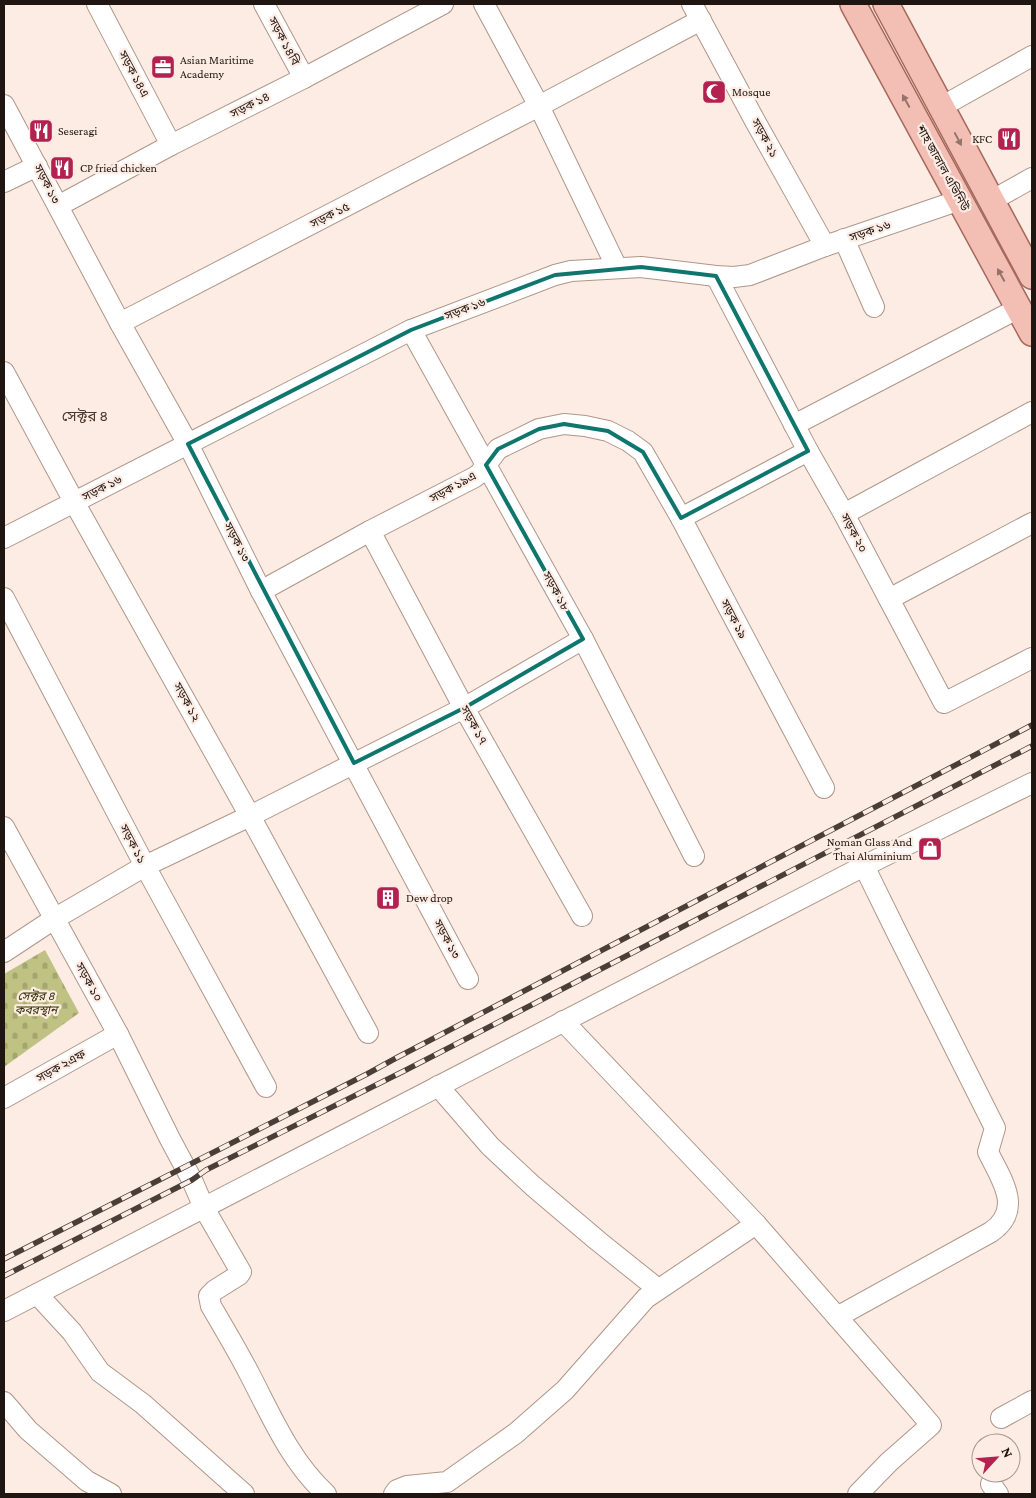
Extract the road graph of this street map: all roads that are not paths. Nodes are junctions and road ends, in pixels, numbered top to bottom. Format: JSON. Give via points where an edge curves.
{"nodes":[{"id":1,"x":98,"y":4,"type":"edge"},
{"id":2,"x":264,"y":4,"type":"edge"},
{"id":3,"x":484,"y":4,"type":"edge"},
{"id":4,"x":853,"y":4,"type":"edge"},
{"id":5,"x":891,"y":6,"type":"edge"},
{"id":6,"x":430,"y":7,"type":"edge"},
{"id":7,"x":697,"y":12,"type":"edge"},
{"id":8,"x":1032,"y":56,"type":"edge"},
{"id":9,"x":304,"y":78,"type":"junction"},
{"id":10,"x":4,"y":105,"type":"edge"},
{"id":11,"x":539,"y":106,"type":"junction"},
{"id":12,"x":941,"y":106,"type":"junction"},
{"id":13,"x":171,"y":145,"type":"junction"},
{"id":14,"x":37,"y":166,"type":"junction"},
{"id":15,"x":1032,"y":178,"type":"edge"},
{"id":16,"x":4,"y":182,"type":"edge"},
{"id":17,"x":960,"y":200,"type":"junction"},
{"id":18,"x":992,"y":201,"type":"junction"},
{"id":19,"x":58,"y":206,"type":"junction"},
{"id":20,"x":835,"y":242,"type":"junction"},
{"id":21,"x":617,"y":268,"type":"junction"},
{"id":22,"x":716,"y":276,"type":"junction"},
{"id":23,"x":1032,"y":276,"type":"edge"},
{"id":24,"x":874,"y":307,"type":"dead end"},
{"id":25,"x":1019,"y":308,"type":"junction"},
{"id":26,"x":120,"y":323,"type":"junction"},
{"id":27,"x":411,"y":330,"type":"junction"},
{"id":28,"x":1032,"y":333,"type":"edge"},
{"id":29,"x":4,"y":372,"type":"edge"},
{"id":30,"x":1032,"y":412,"type":"edge"},
{"id":31,"x":794,"y":425,"type":"junction"},
{"id":32,"x":188,"y":444,"type":"junction"},
{"id":33,"x":808,"y":451,"type":"junction"},
{"id":34,"x":644,"y":452,"type":"joint"},
{"id":35,"x":486,"y":465,"type":"junction"},
{"id":36,"x":75,"y":502,"type":"junction"},
{"id":37,"x":844,"y":514,"type":"junction"},
{"id":38,"x":681,"y":518,"type":"junction"},
{"id":39,"x":1032,"y":523,"type":"edge"},
{"id":40,"x":370,"y":531,"type":"junction"},
{"id":41,"x":4,"y":538,"type":"edge"},
{"id":42,"x":262,"y":591,"type":"junction"},
{"id":43,"x":4,"y":598,"type":"edge"},
{"id":44,"x":889,"y":599,"type":"junction"},
{"id":45,"x":583,"y":639,"type":"junction"},
{"id":46,"x":1032,"y":658,"type":"edge"},
{"id":47,"x":464,"y":708,"type":"junction"},
{"id":48,"x":354,"y":763,"type":"junction"},
{"id":49,"x":1032,"y":783,"type":"edge"},
{"id":50,"x":824,"y":788,"type":"dead end"},
{"id":51,"x":250,"y":816,"type":"junction"},
{"id":52,"x":4,"y":827,"type":"edge"},
{"id":53,"x":694,"y":856,"type":"dead end"},
{"id":54,"x":145,"y":866,"type":"junction"},
{"id":55,"x":864,"y":866,"type":"junction"},
{"id":56,"x":582,"y":916,"type":"dead end"},
{"id":57,"x":54,"y":919,"type":"junction"},
{"id":58,"x":4,"y":952,"type":"edge"},
{"id":59,"x":468,"y":979,"type":"dead end"},
{"id":60,"x":563,"y":1021,"type":"junction"},
{"id":61,"x":368,"y":1033,"type":"dead end"},
{"id":62,"x":118,"y":1034,"type":"junction"},
{"id":63,"x":438,"y":1086,"type":"junction"},
{"id":64,"x":266,"y":1087,"type":"dead end"},
{"id":65,"x":4,"y":1098,"type":"edge"},
{"id":66,"x":204,"y":1208,"type":"junction"},
{"id":67,"x":756,"y":1224,"type":"junction"},
{"id":68,"x":658,"y":1289,"type":"junction"},
{"id":69,"x":37,"y":1294,"type":"junction"},
{"id":70,"x":4,"y":1310,"type":"edge"},
{"id":71,"x":837,"y":1316,"type":"junction"},
{"id":72,"x":1032,"y":1401,"type":"edge"},
{"id":73,"x":4,"y":1402,"type":"edge"},
{"id":74,"x":1001,"y":1418,"type":"dead end"},
{"id":75,"x":110,"y":1494,"type":"edge"},
{"id":76,"x":244,"y":1494,"type":"edge"},
{"id":77,"x":326,"y":1494,"type":"edge"},
{"id":78,"x":394,"y":1494,"type":"edge"},
{"id":79,"x":858,"y":1494,"type":"edge"}],
"edges":[{"from":1,"to":13,"type":"street","name":"সড়ক ১৪এ"},
{"from":2,"to":9,"type":"street","name":"সড়ক ১৪বি"},
{"from":3,"to":11,"type":"street"},
{"from":17,"to":4,"type":"main road","name":"শাহ জালাল এভিনিউ","one_way":true},
{"from":5,"to":12,"type":"main road"},
{"from":6,"to":9,"type":"street","name":"সড়ক ১৪"},
{"from":7,"to":11,"type":"street","name":"সড়ক ১৫"},
{"from":7,"to":20,"type":"street","name":"সড়ক ২১","via":[[755,120]]},
{"from":8,"to":12,"type":"street"},
{"from":9,"to":13,"type":"street","name":"সড়ক ১৪"},
{"from":10,"to":14,"type":"street","name":"সড়ক ১৩"},
{"from":11,"to":21,"type":"street"},
{"from":11,"to":26,"type":"street","name":"সড়ক ১৫"},
{"from":12,"to":18,"type":"main road","one_way":true},
{"from":13,"to":19,"type":"street","name":"সড়ক ১৪"},
{"from":14,"to":16,"type":"street"},
{"from":14,"to":19,"type":"street","name":"সড়ক ১৩"},
{"from":15,"to":18,"type":"street"},
{"from":17,"to":20,"type":"street","name":"সড়ক ১৬"},
{"from":25,"to":17,"type":"main road","name":"শাহ জালাল এভিনিউ","one_way":true},
{"from":18,"to":23,"type":"main road"},
{"from":19,"to":26,"type":"street","name":"সড়ক ১৩"},
{"from":20,"to":22,"type":"street","name":"সড়ক ১৬","via":[[750,275]]},
{"from":20,"to":24,"type":"street","name":"সড়ক ২১"},
{"from":21,"to":22,"type":"street","name":"সড়ক ১৬","via":[[641,267]]},
{"from":21,"to":27,"type":"street","name":"সড়ক ১৬","via":[[555,275]]},
{"from":22,"to":31,"type":"street","name":"সড়ক ২০"},
{"from":25,"to":28,"type":"main road","name":"শাহ জালাল এভিনিউ"},
{"from":25,"to":31,"type":"street"},
{"from":26,"to":32,"type":"street","name":"সড়ক ১৩"},
{"from":27,"to":32,"type":"street","name":"সড়ক ১৬"},
{"from":27,"to":35,"type":"street","name":"সড়ক ১৮"},
{"from":29,"to":36,"type":"street","name":"সড়ক ১২"},
{"from":30,"to":37,"type":"street"},
{"from":31,"to":33,"type":"street","name":"সড়ক ২০"},
{"from":32,"to":36,"type":"street","name":"সড়ক ১৬"},
{"from":32,"to":42,"type":"street","name":"সড়ক ১৩"},
{"from":33,"to":37,"type":"street","name":"সড়ক ২০"},
{"from":33,"to":38,"type":"street"},
{"from":34,"to":35,"type":"street","name":"সড়ক ১৯এ","via":[[608,431],[564,424],[539,429],[498,449]]},
{"from":34,"to":38,"type":"street","name":"সড়ক ১৯"},
{"from":35,"to":40,"type":"street","name":"সড়ক ১৯এ","via":[[475,477]]},
{"from":35,"to":45,"type":"street","name":"সড়ক ১৮"},
{"from":36,"to":41,"type":"street","name":"সড়ক ১৬"},
{"from":36,"to":51,"type":"street","name":"সড়ক ১২"},
{"from":37,"to":44,"type":"street","name":"সড়ক ২০"},
{"from":38,"to":50,"type":"street","name":"সড়ক ১৯"},
{"from":39,"to":44,"type":"street"},
{"from":40,"to":42,"type":"street","name":"সড়ক ১৯এ"},
{"from":40,"to":47,"type":"street","name":"সড়ক ১৭"},
{"from":42,"to":48,"type":"street","name":"সড়ক ১৩"},
{"from":43,"to":54,"type":"street","name":"সড়ক ১১"},
{"from":44,"to":46,"type":"street","name":"সড়ক ২০","via":[[944,703]]},
{"from":45,"to":47,"type":"street"},
{"from":45,"to":53,"type":"street","name":"সড়ক ১৮"},
{"from":47,"to":48,"type":"street"},
{"from":47,"to":56,"type":"street","name":"সড়ক ১৭"},
{"from":48,"to":51,"type":"street"},
{"from":48,"to":59,"type":"street","name":"সড়ক ১৩"},
{"from":49,"to":55,"type":"street"},
{"from":51,"to":54,"type":"street"},
{"from":51,"to":61,"type":"street","name":"সড়ক ১২"},
{"from":52,"to":57,"type":"street","name":"সড়ক ১০"},
{"from":54,"to":57,"type":"street"},
{"from":54,"to":64,"type":"street","name":"সড়ক ১১"},
{"from":55,"to":60,"type":"street"},
{"from":55,"to":71,"type":"street","via":[[995,1128],[988,1152],[1006,1188],[1009,1206],[1001,1223],[991,1232]]},
{"from":57,"to":58,"type":"street"},
{"from":57,"to":62,"type":"street","name":"সড়ক ১০"},
{"from":60,"to":63,"type":"street"},
{"from":60,"to":67,"type":"street"},
{"from":62,"to":65,"type":"street","name":"সড়ক ২এফ"},
{"from":62,"to":66,"type":"street","name":"সড়ক ১০"},
{"from":63,"to":66,"type":"street"},
{"from":63,"to":68,"type":"street","via":[[497,1153]]},
{"from":66,"to":69,"type":"street"},
{"from":66,"to":77,"type":"street","name":"সড়ক ১০","via":[[242,1272],[209,1296],[211,1306],[280,1435]]},
{"from":67,"to":68,"type":"street"},
{"from":67,"to":71,"type":"street"},
{"from":68,"to":78,"type":"street","via":[[646,1298],[565,1390],[516,1433],[447,1482],[407,1486]]},
{"from":69,"to":70,"type":"street"},
{"from":69,"to":76,"type":"street","via":[[72,1332],[100,1372],[143,1404]]},
{"from":71,"to":79,"type":"street","via":[[931,1425]]},
{"from":72,"to":74,"type":"street"},
{"from":73,"to":75,"type":"street","via":[[28,1430],[87,1481]]}]}
